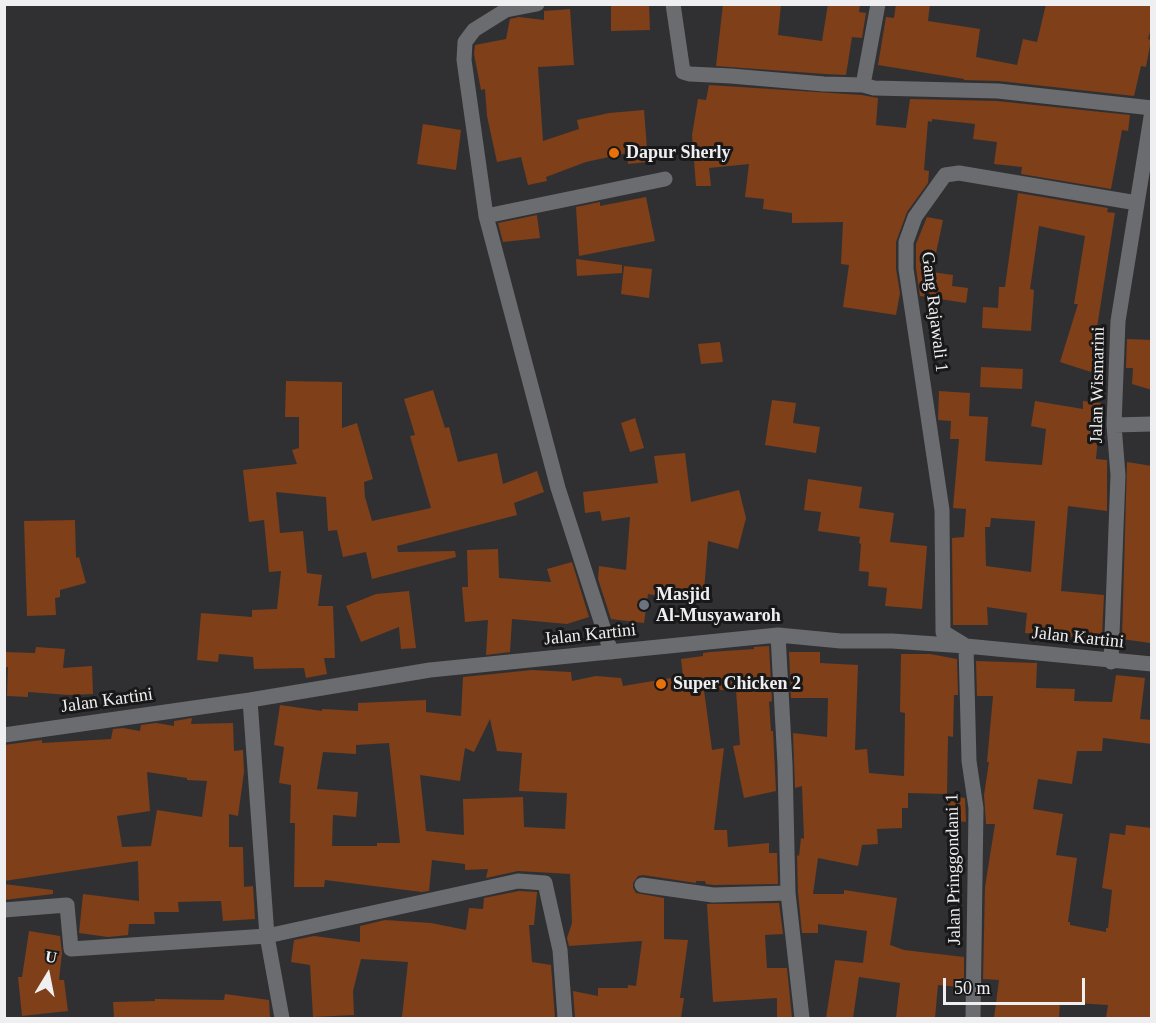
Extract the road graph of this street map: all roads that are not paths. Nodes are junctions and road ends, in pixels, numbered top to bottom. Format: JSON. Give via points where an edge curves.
{"nodes":[{"id":1,"x":537,"y":4,"type":"edge"},
{"id":2,"x":673,"y":4,"type":"edge"},
{"id":3,"x":878,"y":4,"type":"edge"},
{"id":4,"x":506,"y":7,"type":"edge"},
{"id":5,"x":863,"y":85,"type":"junction"},
{"id":6,"x":1152,"y":109,"type":"edge"},
{"id":7,"x":665,"y":178,"type":"dead end"},
{"id":8,"x":1137,"y":203,"type":"junction"},
{"id":9,"x":486,"y":216,"type":"junction"},
{"id":10,"x":1152,"y":424,"type":"edge"},
{"id":11,"x":1114,"y":425,"type":"junction"},
{"id":12,"x":778,"y":635,"type":"junction"},
{"id":13,"x":966,"y":646,"type":"junction"},
{"id":14,"x":610,"y":652,"type":"junction"},
{"id":15,"x":1111,"y":662,"type":"junction"},
{"id":16,"x":1152,"y":664,"type":"edge"},
{"id":17,"x":250,"y":700,"type":"junction"},
{"id":18,"x":4,"y":735,"type":"edge"},
{"id":19,"x":642,"y":885,"type":"dead end"},
{"id":20,"x":788,"y":893,"type":"junction"},
{"id":21,"x":4,"y":910,"type":"edge"},
{"id":22,"x":267,"y":936,"type":"junction"},
{"id":23,"x":282,"y":1018,"type":"edge"},
{"id":24,"x":565,"y":1018,"type":"edge"},
{"id":25,"x":802,"y":1018,"type":"edge"},
{"id":26,"x":972,"y":1018,"type":"edge"}],
"edges":[{"from":1,"to":4,"type":"street"},
{"from":2,"to":5,"type":"street","via":[[683,72]]},
{"from":3,"to":5,"type":"street"},
{"from":4,"to":9,"type":"street","via":[[474,30],[465,42],[464,60]]},
{"from":5,"to":6,"type":"street","via":[[1064,96]]},
{"from":6,"to":8,"type":"street","name":"Jalan Wismarini"},
{"from":7,"to":9,"type":"street"},
{"from":8,"to":11,"type":"street","name":"Jalan Wismarini","via":[[1118,321]]},
{"from":8,"to":13,"type":"street","name":"Gang Rajawali 1","via":[[959,173],[945,175],[915,217],[906,242],[906,270],[942,510],[943,632]]},
{"from":9,"to":14,"type":"street","via":[[558,488]]},
{"from":10,"to":11,"type":"street"},
{"from":11,"to":15,"type":"street","name":"Jalan Wismarini","via":[[1118,475]]},
{"from":12,"to":13,"type":"street","name":"Jalan Kartini"},
{"from":12,"to":14,"type":"street","name":"Jalan Kartini"},
{"from":12,"to":20,"type":"street"},
{"from":13,"to":15,"type":"street","name":"Jalan Kartini"},
{"from":13,"to":26,"type":"street","name":"Jalan Pringgondani 1","via":[[969,761],[976,808]]},
{"from":14,"to":17,"type":"street","name":"Jalan Kartini","via":[[430,670]]},
{"from":15,"to":16,"type":"street","name":"Jalan Kartini"},
{"from":17,"to":18,"type":"street","name":"Jalan Kartini"},
{"from":17,"to":22,"type":"street"},
{"from":19,"to":20,"type":"street","via":[[713,896]]},
{"from":20,"to":25,"type":"street"},
{"from":21,"to":22,"type":"street","via":[[67,905],[71,949]]},
{"from":22,"to":23,"type":"street"},
{"from":22,"to":24,"type":"street","via":[[518,881],[545,883],[560,950]]}]}
